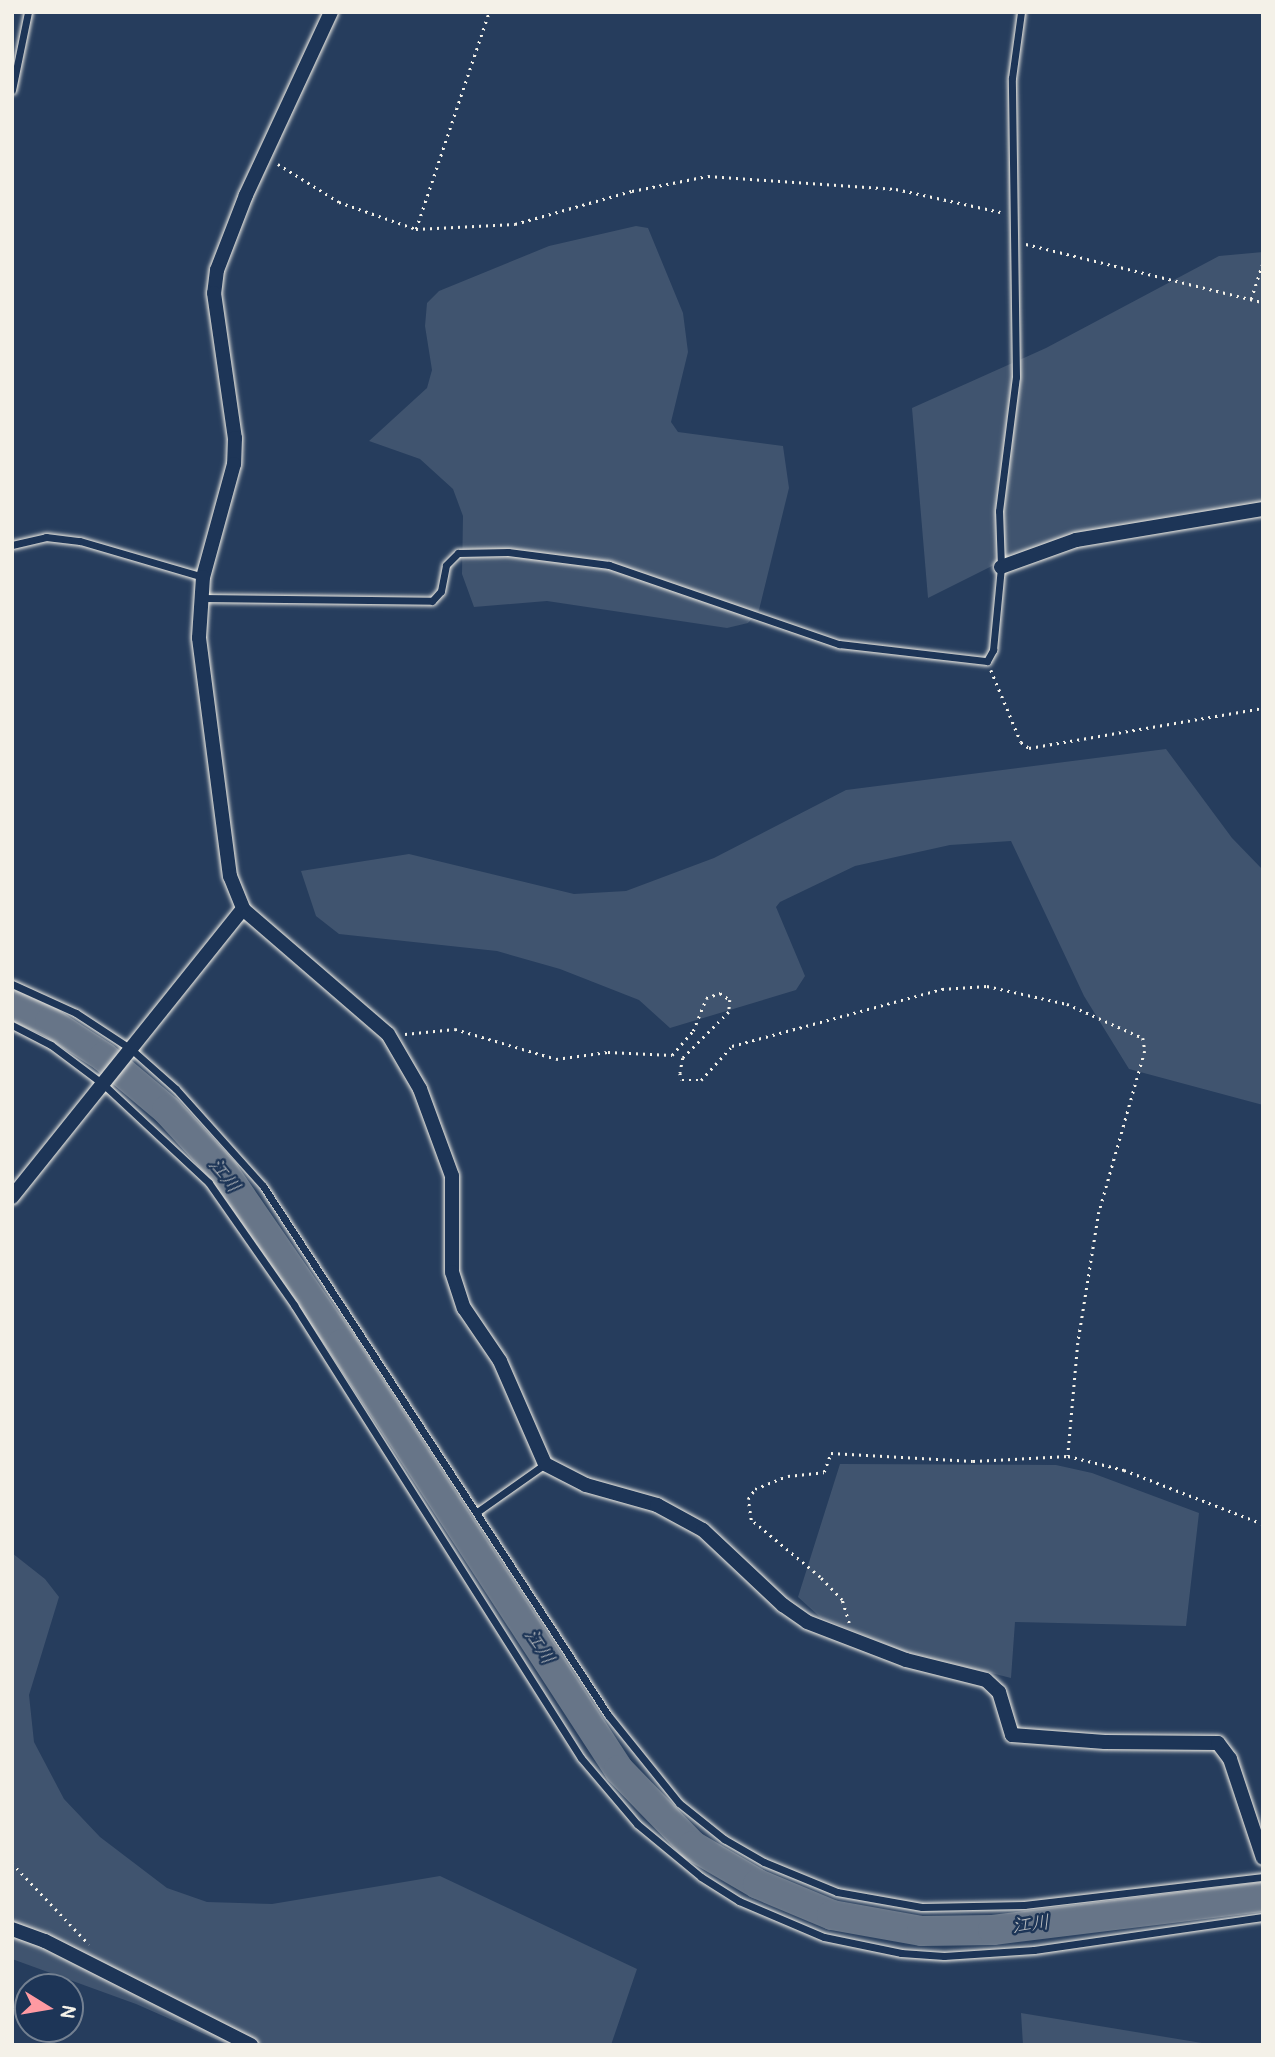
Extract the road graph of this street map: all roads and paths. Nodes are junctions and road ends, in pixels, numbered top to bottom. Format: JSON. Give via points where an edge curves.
{"nodes":[{"id":1,"x":28,"y":12,"type":"edge"},
{"id":2,"x":331,"y":12,"type":"edge"},
{"id":3,"x":489,"y":12,"type":"edge"},
{"id":4,"x":1021,"y":12,"type":"edge"},
{"id":5,"x":12,"y":90,"type":"edge"},
{"id":6,"x":265,"y":152,"type":"junction"},
{"id":7,"x":1011,"y":215,"type":"junction"},
{"id":8,"x":416,"y":229,"type":"junction"},
{"id":9,"x":1013,"y":241,"type":"junction"},
{"id":10,"x":1263,"y":261,"type":"edge"},
{"id":11,"x":1251,"y":299,"type":"junction"},
{"id":12,"x":1263,"y":302,"type":"edge"},
{"id":13,"x":1263,"y":509,"type":"edge"},
{"id":14,"x":12,"y":545,"type":"edge"},
{"id":15,"x":1001,"y":567,"type":"junction"},
{"id":16,"x":203,"y":577,"type":"junction"},
{"id":17,"x":202,"y":598,"type":"junction"},
{"id":18,"x":987,"y":661,"type":"junction"},
{"id":19,"x":1263,"y":708,"type":"edge"},
{"id":20,"x":243,"y":909,"type":"junction"},
{"id":21,"x":12,"y":984,"type":"edge"},
{"id":22,"x":12,"y":1025,"type":"edge"},
{"id":23,"x":388,"y":1034,"type":"junction"},
{"id":24,"x":129,"y":1052,"type":"junction"},
{"id":25,"x":104,"y":1081,"type":"junction"},
{"id":26,"x":12,"y":1197,"type":"edge"},
{"id":27,"x":1069,"y":1456,"type":"junction"},
{"id":28,"x":545,"y":1464,"type":"junction"},
{"id":29,"x":477,"y":1512,"type":"junction"},
{"id":30,"x":1263,"y":1524,"type":"edge"},
{"id":31,"x":847,"y":1641,"type":"junction"},
{"id":32,"x":1263,"y":1858,"type":"edge"},
{"id":33,"x":12,"y":1863,"type":"edge"},
{"id":34,"x":1263,"y":1877,"type":"edge"},
{"id":35,"x":1263,"y":1917,"type":"edge"},
{"id":36,"x":12,"y":1929,"type":"edge"},
{"id":37,"x":94,"y":1950,"type":"dead end"},
{"id":38,"x":251,"y":2045,"type":"edge"}],
"edges":[{"from":1,"to":5,"type":"lane"},
{"from":2,"to":6,"type":"street"},
{"from":3,"to":8,"type":"path"},
{"from":4,"to":7,"type":"lane","via":[[1012,78]]},
{"from":6,"to":8,"type":"path","via":[[310,188],[366,214]]},
{"from":6,"to":16,"type":"street","via":[[217,270],[214,293],[235,438],[234,464]]},
{"from":7,"to":8,"type":"path","via":[[896,188],[708,176],[632,191],[514,224]]},
{"from":7,"to":9,"type":"lane"},
{"from":9,"to":11,"type":"path"},
{"from":9,"to":15,"type":"lane","via":[[1016,377],[999,511]]},
{"from":10,"to":11,"type":"path"},
{"from":11,"to":12,"type":"path"},
{"from":13,"to":15,"type":"street","via":[[1076,540]]},
{"from":14,"to":16,"type":"lane","via":[[46,537],[80,541]]},
{"from":15,"to":18,"type":"lane","via":[[993,650]]},
{"from":16,"to":17,"type":"street"},
{"from":17,"to":18,"type":"lane","via":[[432,601],[441,591],[446,565],[458,553],[508,552],[609,565],[839,644]]},
{"from":17,"to":20,"type":"street","via":[[199,638],[205,691],[230,876]]},
{"from":18,"to":19,"type":"path","via":[[1021,742],[1029,748]]},
{"from":20,"to":23,"type":"street"},
{"from":20,"to":24,"type":"street"},
{"from":21,"to":24,"type":"lane","via":[[76,1013]]},
{"from":22,"to":25,"type":"lane"},
{"from":23,"to":27,"type":"path","via":[[455,1029],[556,1059],[608,1052],[672,1055],[692,1031],[706,998],[720,993],[730,1000],[729,1012],[683,1058],[682,1080],[701,1080],[732,1046],[942,989],[987,986],[1067,1004],[1143,1038],[1144,1051],[1098,1212],[1078,1343]]},
{"from":23,"to":28,"type":"street","via":[[420,1089],[452,1176],[452,1272],[464,1308],[500,1361]]},
{"from":24,"to":25,"type":"street"},
{"from":24,"to":29,"type":"lane","via":[[176,1089],[263,1186]]},
{"from":25,"to":26,"type":"street"},
{"from":25,"to":35,"type":"lane","via":[[209,1183],[301,1317],[582,1758],[637,1824],[701,1877],[739,1901],[824,1937],[944,1956],[1034,1950]]},
{"from":27,"to":30,"type":"path","via":[[1124,1470]]},
{"from":27,"to":31,"type":"path","via":[[973,1461],[831,1453],[824,1472],[789,1476],[755,1489],[748,1499],[751,1520],[842,1600],[850,1617]]},
{"from":28,"to":29,"type":"lane"},
{"from":28,"to":31,"type":"street","via":[[586,1485],[657,1505],[703,1530],[783,1605]]},
{"from":29,"to":34,"type":"lane","via":[[644,1763],[695,1817],[764,1862],[837,1892],[876,1902],[964,1909]]},
{"from":31,"to":32,"type":"street","via":[[986,1680],[999,1692],[1012,1735],[1218,1743],[1230,1759]]},
{"from":33,"to":37,"type":"path"},
{"from":36,"to":38,"type":"street","via":[[45,1941]]}]}
